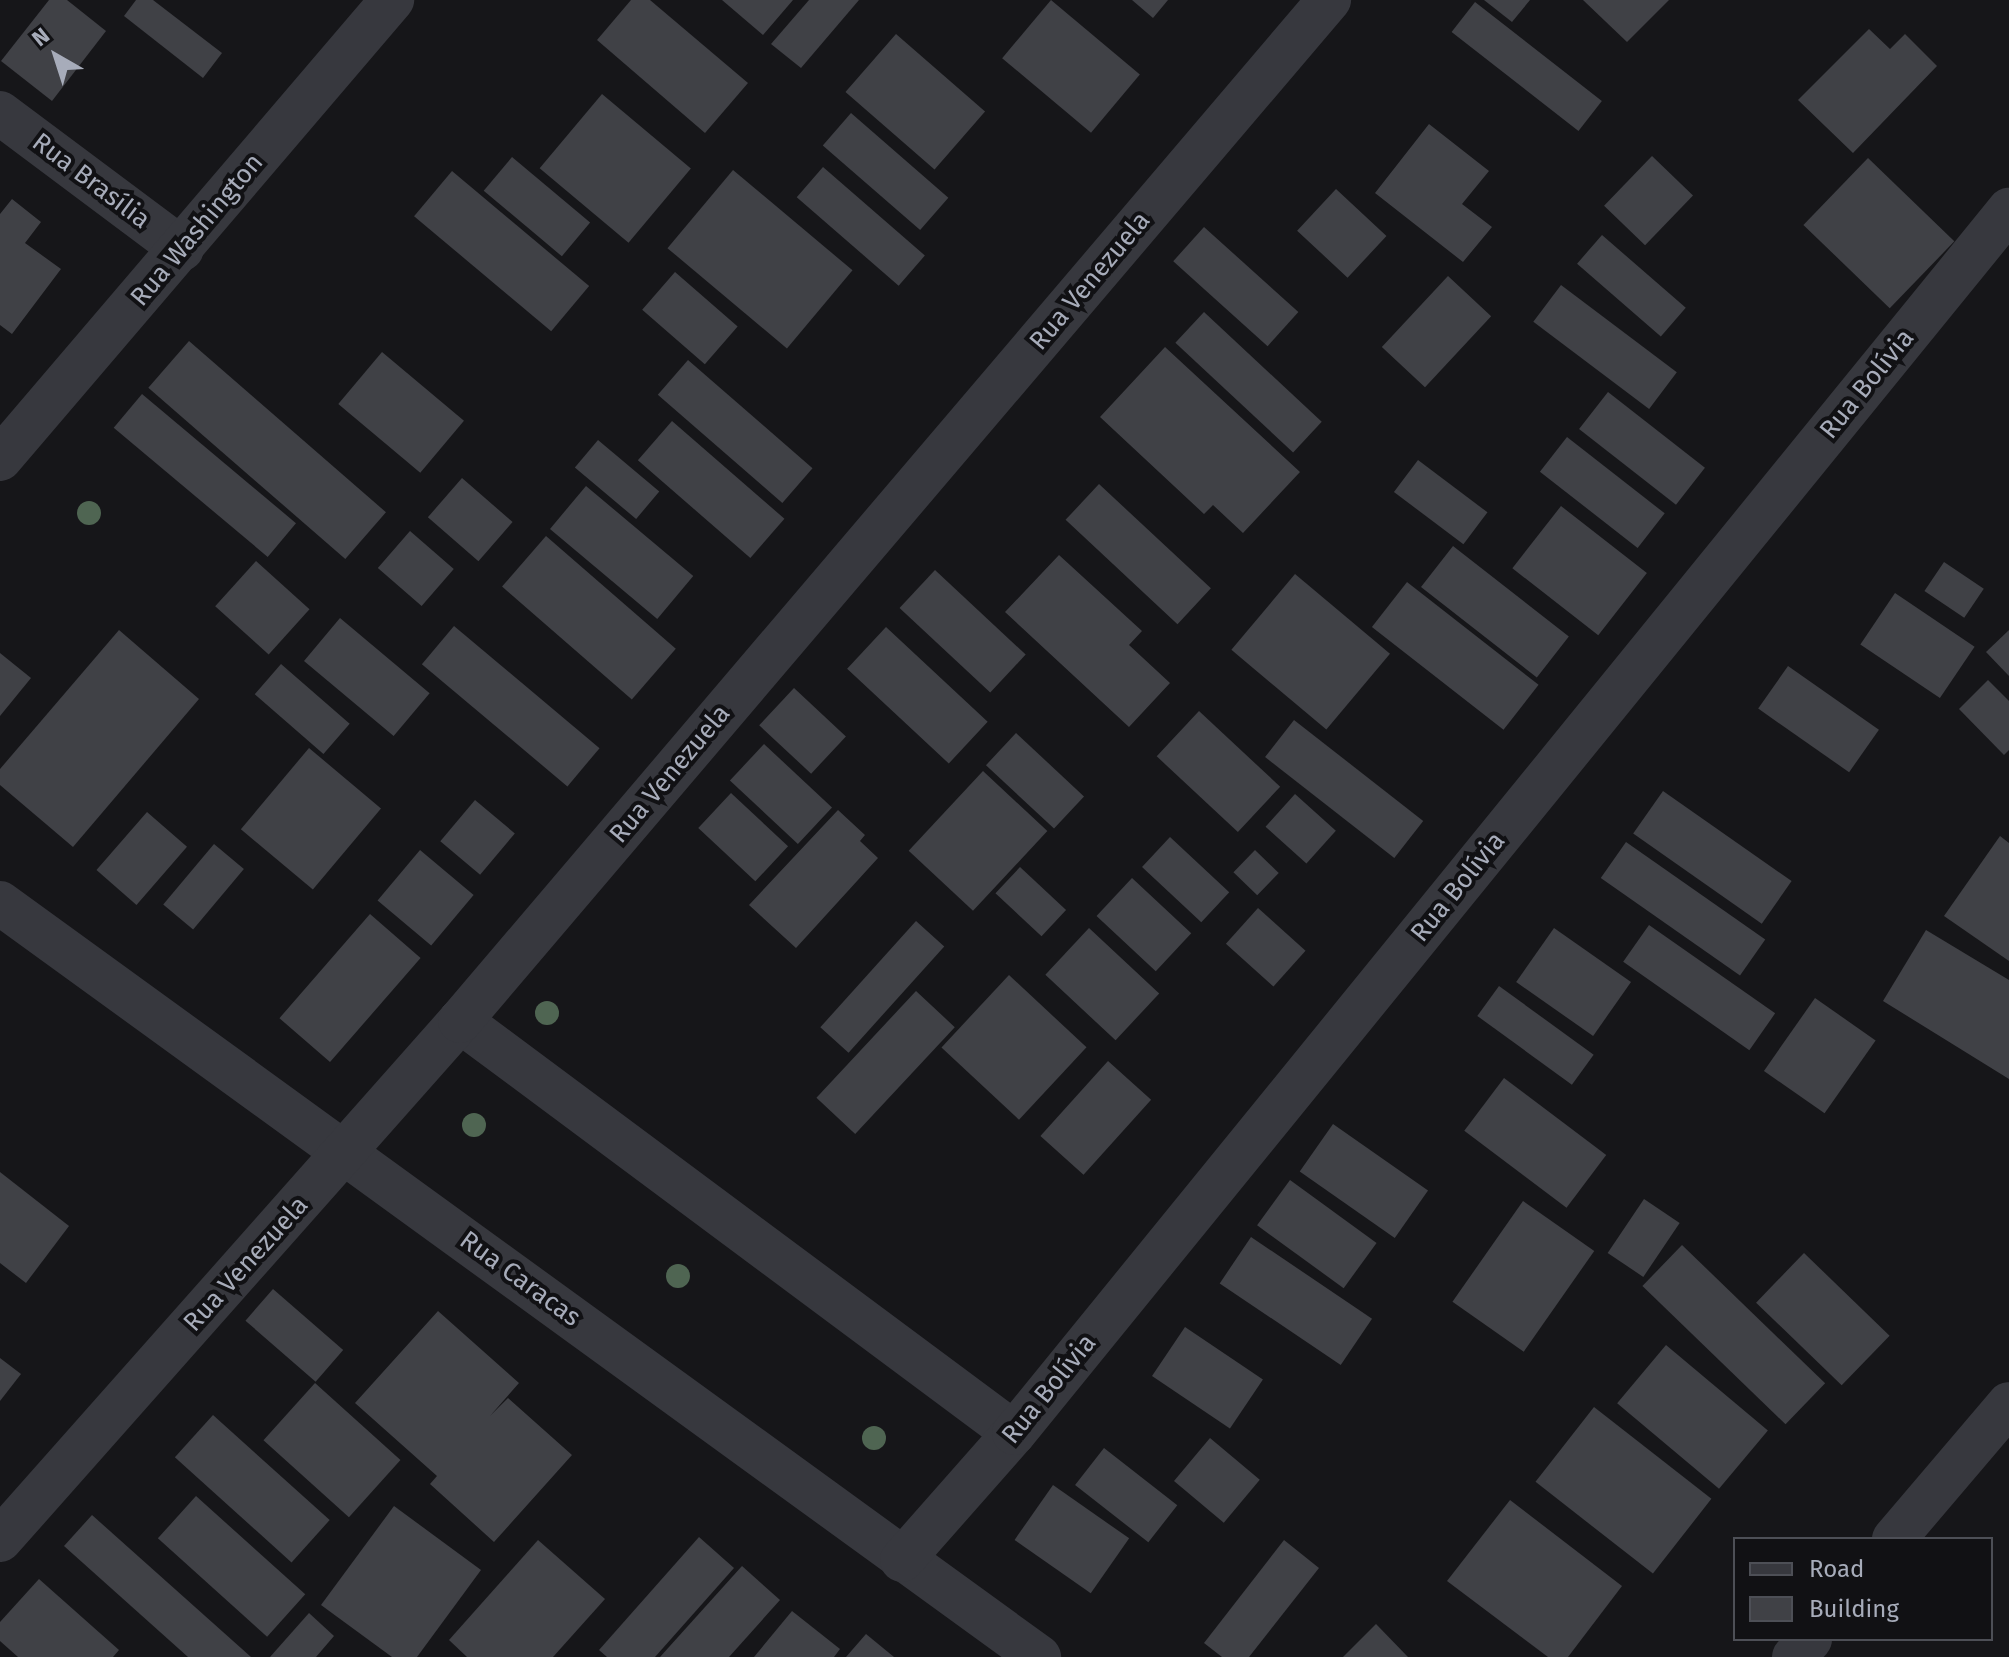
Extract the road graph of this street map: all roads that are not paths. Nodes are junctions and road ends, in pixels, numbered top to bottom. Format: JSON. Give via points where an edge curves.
{"nodes":[{"id":1,"x":392,"y":0,"type":"edge"},
{"id":2,"x":1329,"y":0,"type":"edge"},
{"id":3,"x":0,"y":113,"type":"edge"},
{"id":4,"x":2009,"y":210,"type":"edge"},
{"id":5,"x":182,"y":249,"type":"junction"},
{"id":6,"x":0,"y":459,"type":"edge"},
{"id":7,"x":0,"y":903,"type":"edge"},
{"id":8,"x":460,"y":1021,"type":"junction"},
{"id":9,"x":347,"y":1151,"type":"junction"},
{"id":10,"x":2009,"y":1404,"type":"edge"},
{"id":11,"x":1014,"y":1433,"type":"junction"},
{"id":12,"x":1896,"y":1537,"type":"edge"},
{"id":13,"x":0,"y":1540,"type":"edge"},
{"id":14,"x":902,"y":1560,"type":"junction"},
{"id":15,"x":1808,"y":1641,"type":"edge"},
{"id":16,"x":1039,"y":1657,"type":"edge"},
{"id":17,"x":1794,"y":1657,"type":"edge"}],
"edges":[{"from":1,"to":5,"type":"street","name":"Rua Washington"},
{"from":2,"to":8,"type":"street","name":"Rua Venezuela"},
{"from":3,"to":5,"type":"street","name":"Rua Brasília"},
{"from":4,"to":11,"type":"street","name":"Rua Bolívia"},
{"from":5,"to":6,"type":"street","name":"Rua Washington"},
{"from":7,"to":9,"type":"street","name":"Rua Caracas"},
{"from":8,"to":9,"type":"street","name":"Rua Venezuela"},
{"from":8,"to":11,"type":"street"},
{"from":9,"to":13,"type":"street","name":"Rua Venezuela"},
{"from":9,"to":14,"type":"street","name":"Rua Caracas"},
{"from":10,"to":12,"type":"street"},
{"from":11,"to":14,"type":"street","name":"Rua Bolívia"},
{"from":14,"to":16,"type":"street","name":"Rua Caracas"},
{"from":15,"to":17,"type":"street"}]}
